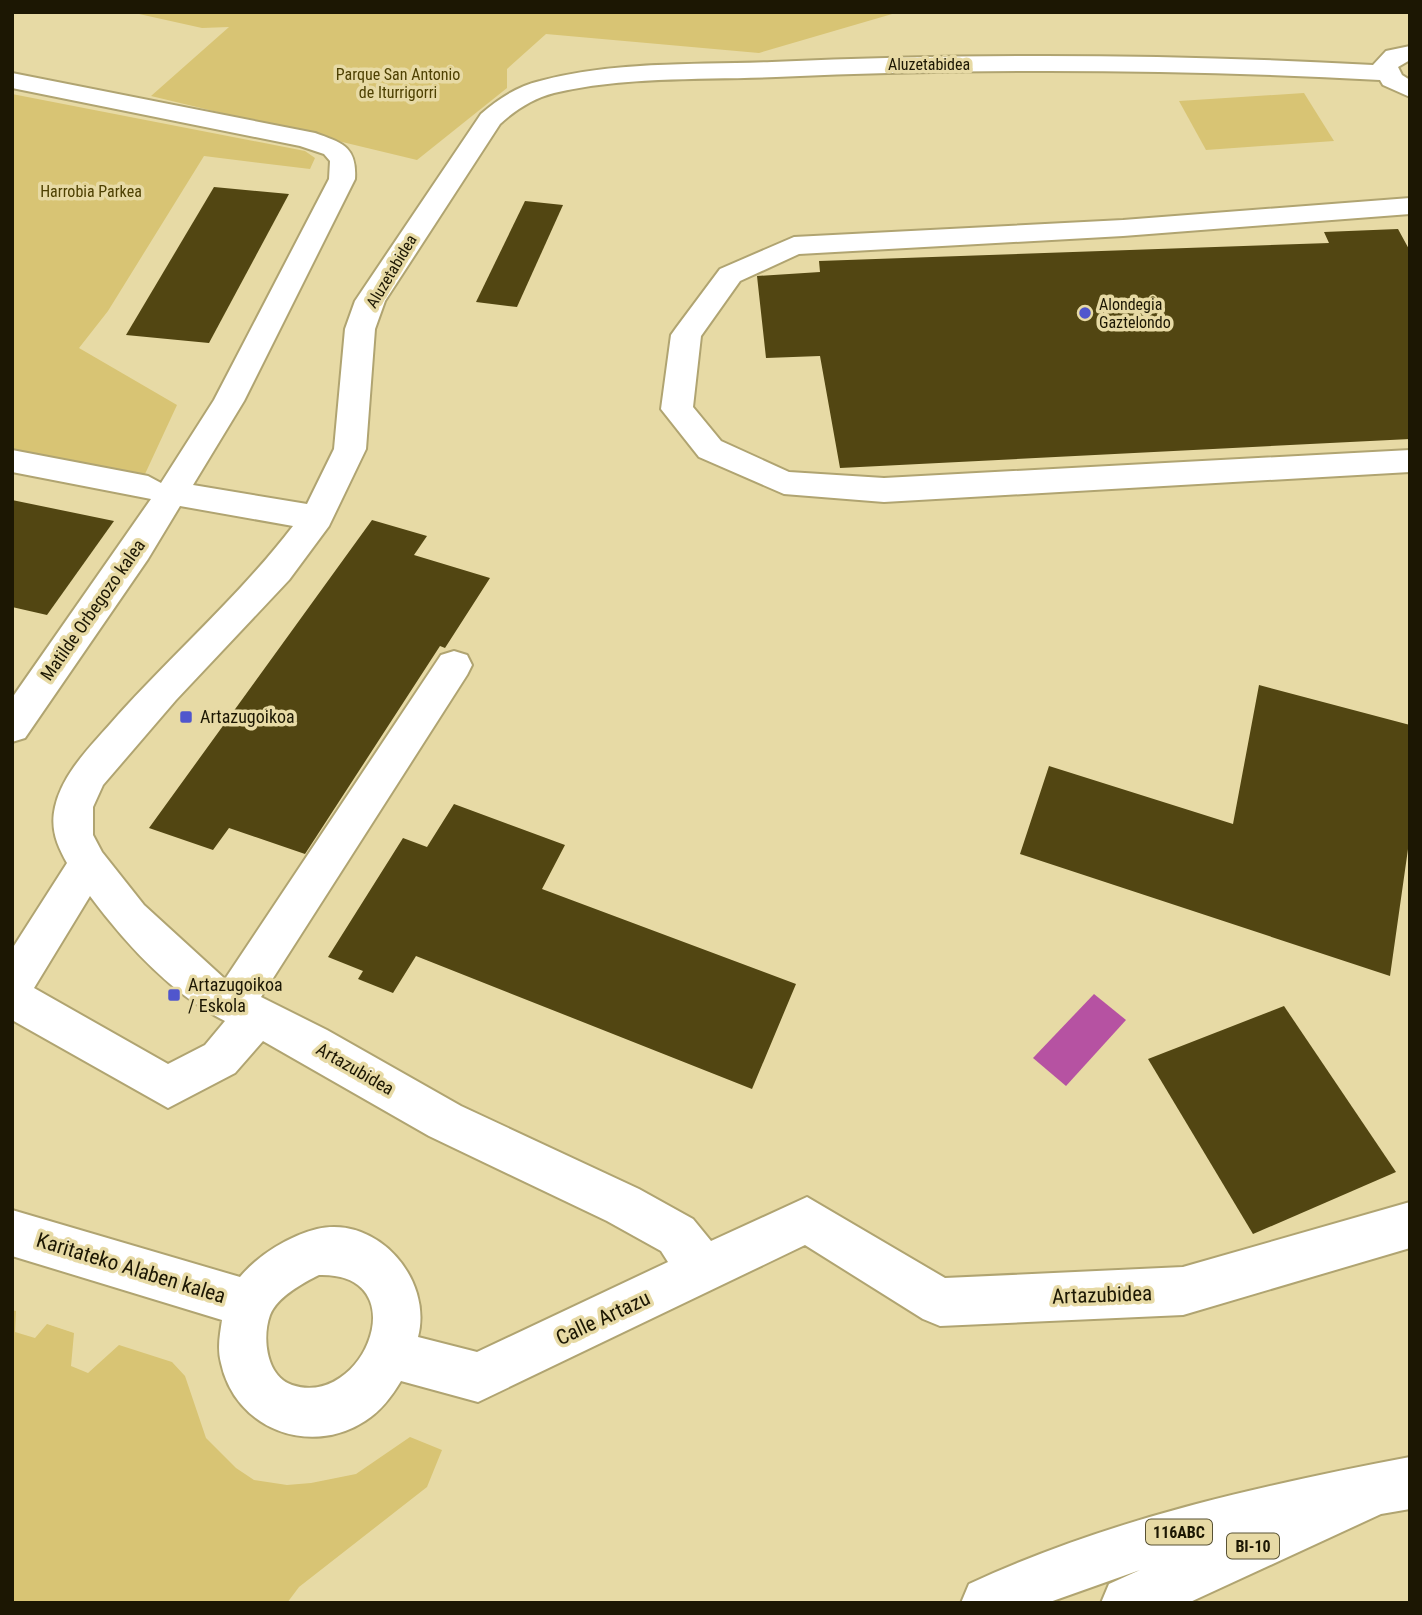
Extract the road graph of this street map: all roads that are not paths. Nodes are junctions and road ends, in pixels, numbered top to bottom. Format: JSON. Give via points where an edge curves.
{"nodes":[{"id":1,"x":1410,"y":53,"type":"edge"},
{"id":2,"x":1386,"y":73,"type":"junction"},
{"id":3,"x":12,"y":80,"type":"edge"},
{"id":4,"x":1410,"y":90,"type":"edge"},
{"id":5,"x":1410,"y":206,"type":"edge"},
{"id":6,"x":12,"y":461,"type":"edge"},
{"id":7,"x":1410,"y":461,"type":"edge"},
{"id":8,"x":160,"y":491,"type":"junction"},
{"id":9,"x":317,"y":518,"type":"junction"},
{"id":10,"x":454,"y":665,"type":"dead end"},
{"id":11,"x":12,"y":727,"type":"edge"},
{"id":12,"x":88,"y":864,"type":"junction"},
{"id":13,"x":12,"y":986,"type":"edge"},
{"id":14,"x":12,"y":998,"type":"edge"},
{"id":15,"x":244,"y":1010,"type":"junction"},
{"id":16,"x":807,"y":1220,"type":"joint"},
{"id":17,"x":1410,"y":1225,"type":"edge"},
{"id":18,"x":12,"y":1233,"type":"edge"},
{"id":19,"x":703,"y":1270,"type":"junction"},
{"id":20,"x":249,"y":1304,"type":"junction"},
{"id":21,"x":392,"y":1354,"type":"junction"},
{"id":22,"x":1394,"y":1486,"type":"edge"},
{"id":23,"x":988,"y":1603,"type":"edge"},
{"id":24,"x":1128,"y":1603,"type":"edge"}],
"edges":[{"from":1,"to":2,"type":"main road","via":[[1388,60]]},
{"from":2,"to":4,"type":"main road"},
{"from":2,"to":9,"type":"main road","name":"Aluzetabidea","via":[[1066,64],[874,65],[602,77],[545,87],[490,119],[370,301],[360,329],[350,449]]},
{"from":3,"to":8,"type":"main road","via":[[306,139],[333,148],[343,160],[342,179],[229,401]]},
{"from":5,"to":7,"type":"main road","via":[[794,246],[730,275],[685,335],[677,409],[710,449],[784,483],[884,489]]},
{"from":6,"to":8,"type":"main road"},
{"from":8,"to":9,"type":"main road"},
{"from":8,"to":11,"type":"main road","name":"Matilde Orbegozo kalea"},
{"from":9,"to":12,"type":"main road","name":"Artazubidea","via":[[277,571],[88,776],[74,807],[73,837]]},
{"from":10,"to":15,"type":"main road"},
{"from":12,"to":13,"type":"main road"},
{"from":12,"to":15,"type":"main road","name":"Artazubidea","via":[[130,918],[165,953],[211,993]]},
{"from":14,"to":15,"type":"main road","via":[[168,1087],[220,1059]]},
{"from":15,"to":19,"type":"main road","name":"Artazubidea","via":[[445,1121],[677,1235]]},
{"from":16,"to":17,"type":"main road","name":"Artazubidea","via":[[940,1302],[1183,1292]]},
{"from":16,"to":19,"type":"main road","name":"Calle Artazu"},
{"from":18,"to":20,"type":"main road","name":"Karitateko Alaben kalea"},
{"from":19,"to":21,"type":"main road","name":"Calle Artazu","via":[[478,1377]]},
{"from":20,"to":21,"type":"main road","via":[[288,1265],[318,1252],[349,1252],[375,1265],[392,1289],[399,1320]]},
{"from":20,"to":21,"type":"main road","via":[[241,1346],[247,1372],[267,1401],[299,1414],[336,1409],[369,1387]]},
{"from":22,"to":23,"type":"main road","number":"116ABC","via":[[1161,1536]]},
{"from":22,"to":24,"type":"main road","number":"BI-10"}]}
